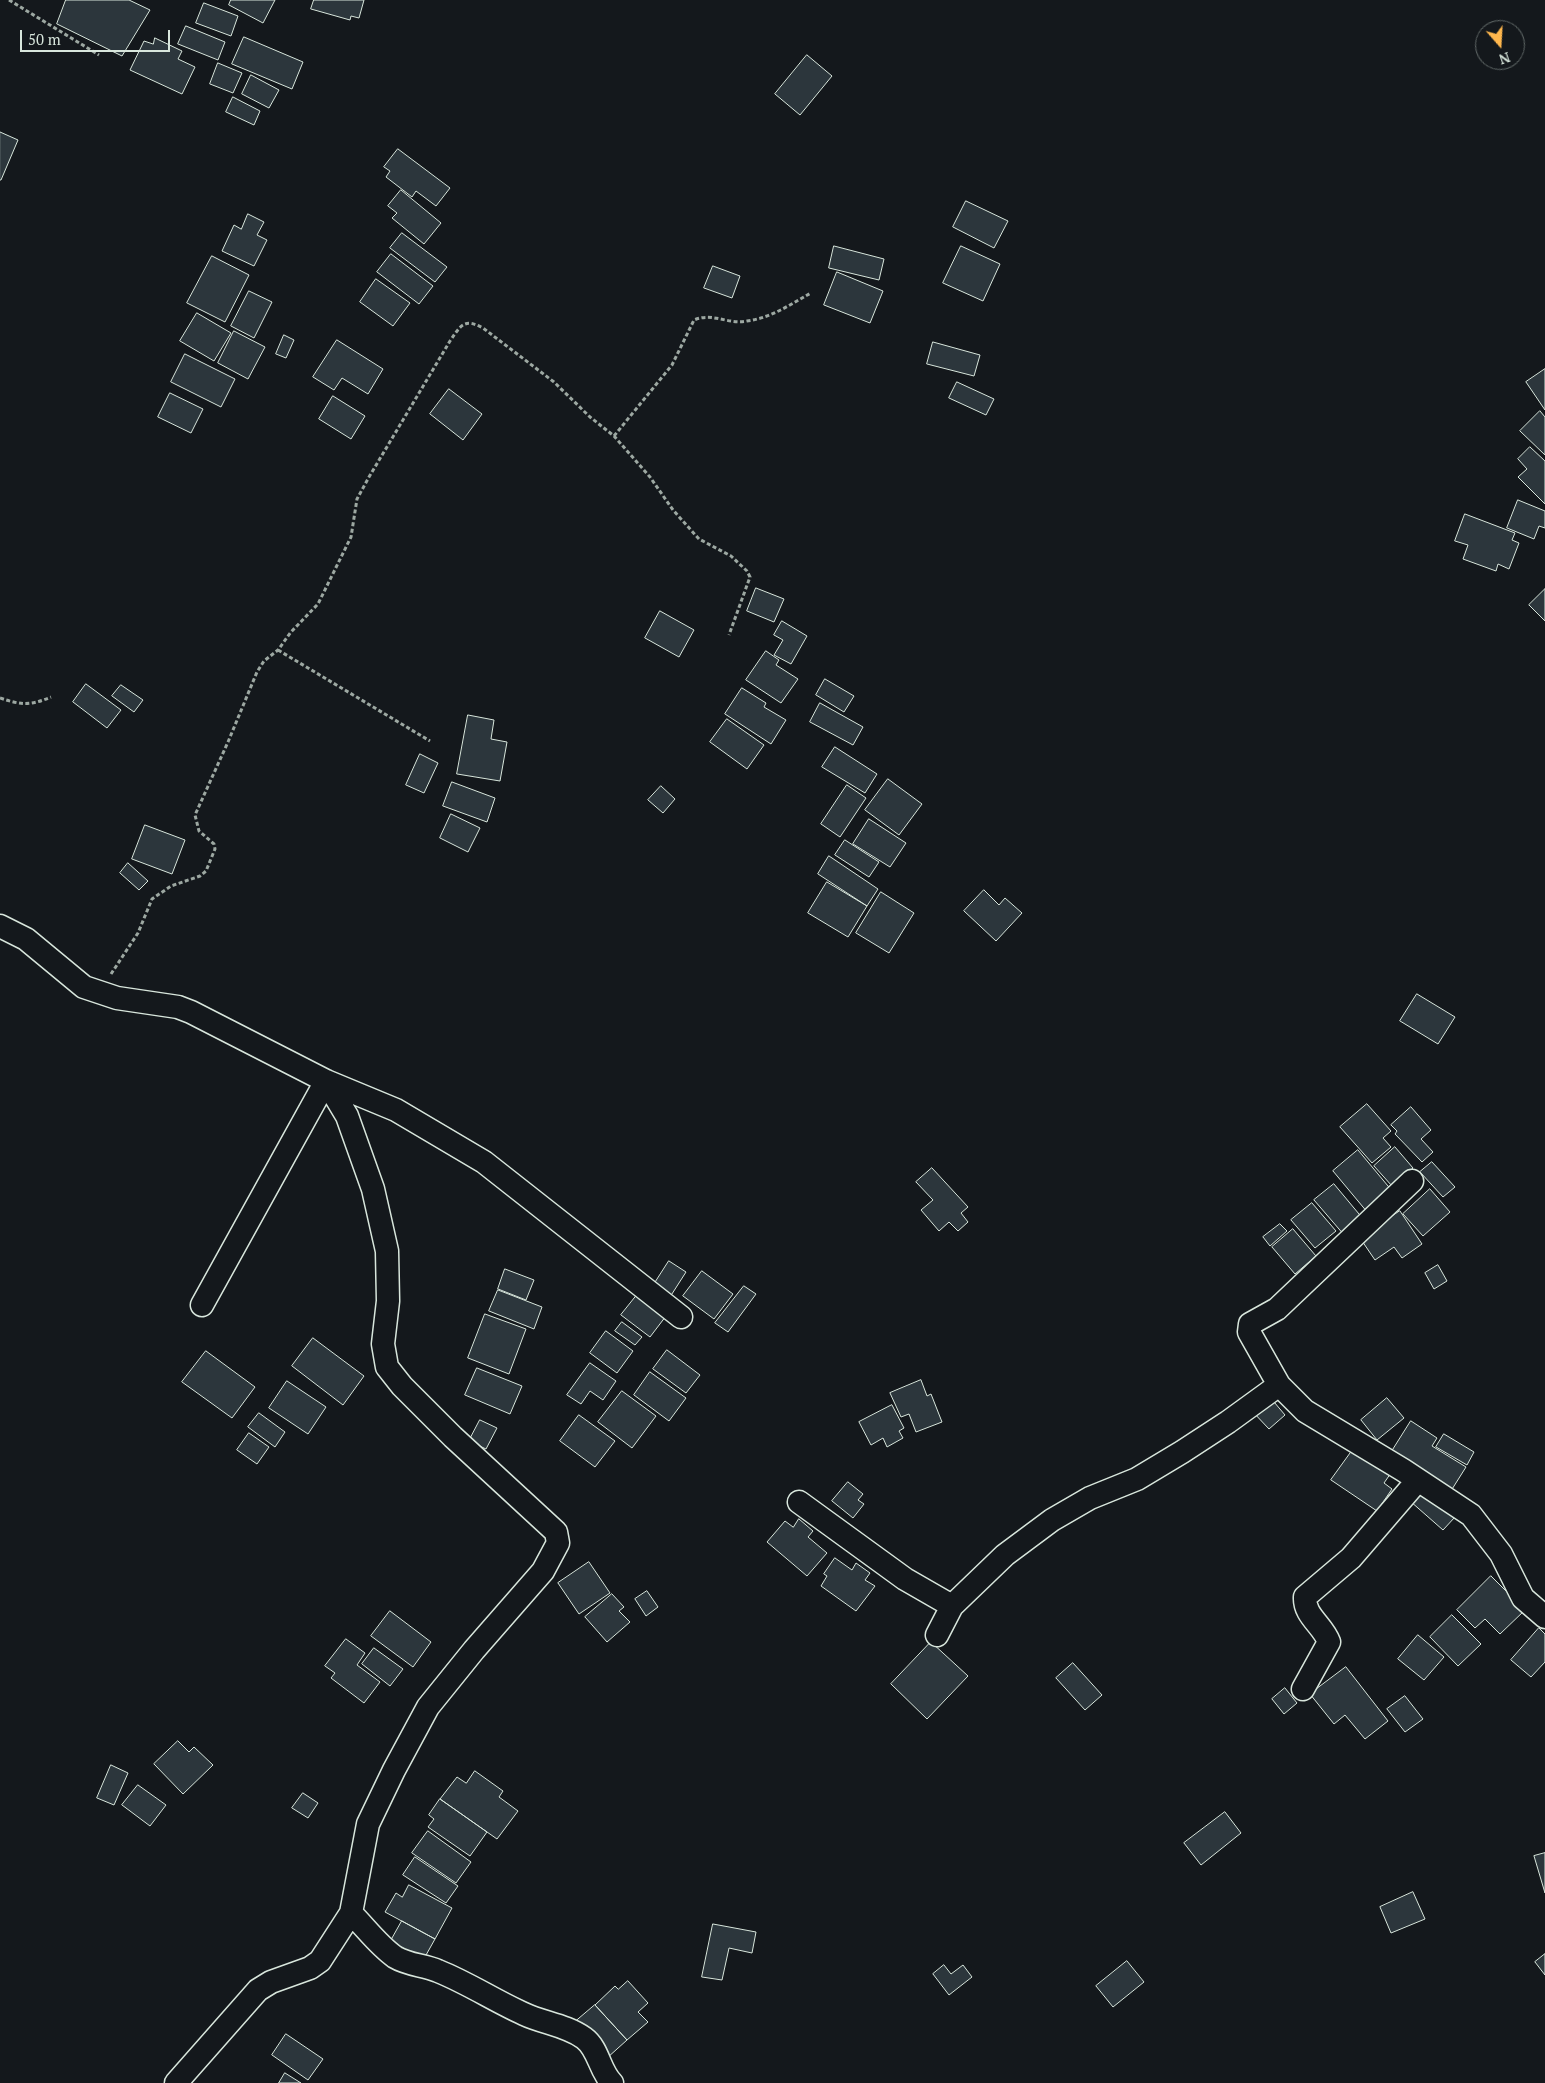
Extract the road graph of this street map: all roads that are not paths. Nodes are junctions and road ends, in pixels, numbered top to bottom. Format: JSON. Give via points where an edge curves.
{"nodes":[{"id":1,"x":0,"y":926,"type":"edge"},
{"id":2,"x":326,"y":1081,"type":"junction"},
{"id":3,"x":1412,"y":1182,"type":"dead end"},
{"id":4,"x":202,"y":1305,"type":"dead end"},
{"id":5,"x":681,"y":1317,"type":"dead end"},
{"id":6,"x":1278,"y":1385,"type":"junction"},
{"id":7,"x":1418,"y":1480,"type":"junction"},
{"id":8,"x":799,"y":1502,"type":"dead end"},
{"id":9,"x":952,"y":1606,"type":"junction"},
{"id":10,"x":1545,"y":1617,"type":"edge"},
{"id":11,"x":937,"y":1636,"type":"dead end"},
{"id":12,"x":1303,"y":1689,"type":"dead end"},
{"id":13,"x":351,"y":1913,"type":"junction"},
{"id":14,"x":176,"y":2083,"type":"edge"},
{"id":15,"x":612,"y":2083,"type":"edge"}],
"edges":[{"from":1,"to":2,"type":"street","via":[[26,939],[84,987],[98,993],[191,1012]]},
{"from":2,"to":4,"type":"street"},
{"from":2,"to":5,"type":"street","via":[[396,1110],[484,1162]]},
{"from":2,"to":13,"type":"street","via":[[347,1116],[373,1189],[387,1251],[388,1301],[383,1344],[388,1367],[402,1386],[453,1437],[556,1532],[558,1543],[543,1571],[428,1707],[368,1824]]},
{"from":3,"to":6,"type":"street","via":[[1276,1309],[1250,1324],[1251,1338]]},
{"from":6,"to":7,"type":"street","via":[[1306,1411]]},
{"from":6,"to":9,"type":"street","via":[[1228,1422],[1137,1479],[1090,1498],[1052,1520],[1005,1555]]},
{"from":7,"to":10,"type":"street","via":[[1471,1515],[1500,1554],[1523,1598]]},
{"from":7,"to":12,"type":"street","via":[[1351,1558],[1306,1597],[1308,1611],[1329,1642]]},
{"from":8,"to":9,"type":"street","via":[[905,1579]]},
{"from":9,"to":11,"type":"street"},
{"from":13,"to":14,"type":"street","via":[[320,1961],[258,1990]]},
{"from":13,"to":15,"type":"street","via":[[395,1957],[436,1970],[525,2015],[566,2028],[585,2038]]}]}
